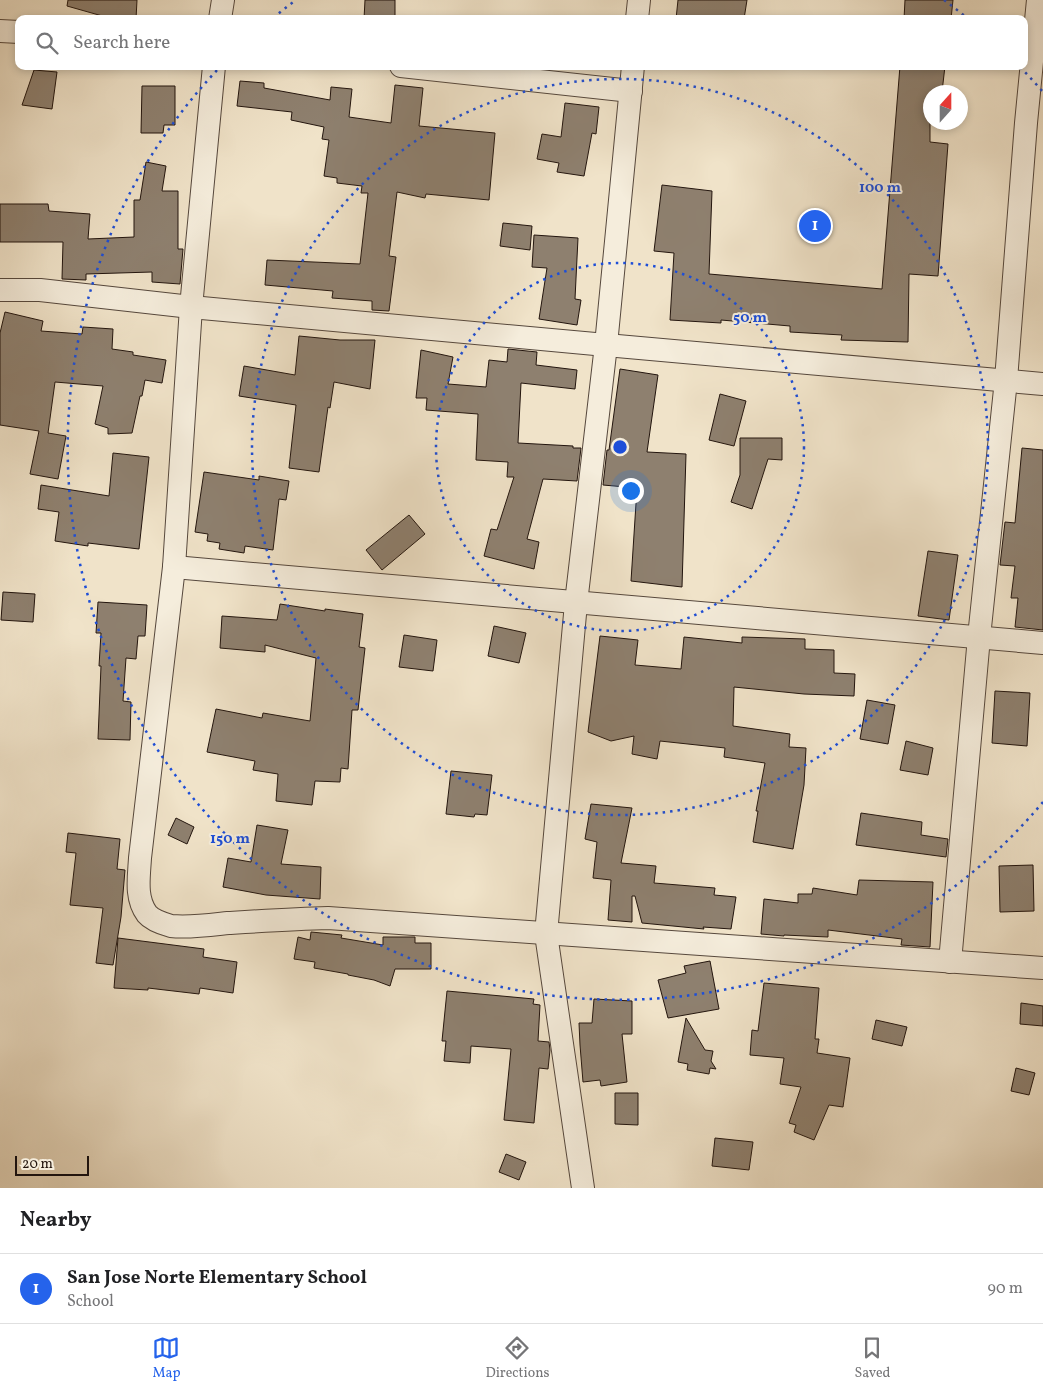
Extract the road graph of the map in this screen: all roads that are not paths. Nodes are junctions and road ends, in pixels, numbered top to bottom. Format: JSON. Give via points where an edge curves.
{"nodes":[{"id":1,"x":223,"y":0,"type":"edge"},
{"id":2,"x":639,"y":0,"type":"edge"},
{"id":3,"x":1038,"y":0,"type":"edge"},
{"id":4,"x":221,"y":15,"type":"edge"},
{"id":5,"x":637,"y":15,"type":"edge"},
{"id":6,"x":0,"y":31,"type":"edge"},
{"id":7,"x":15,"y":32,"type":"edge"},
{"id":8,"x":214,"y":70,"type":"edge"},
{"id":9,"x":438,"y":70,"type":"edge"},
{"id":10,"x":633,"y":70,"type":"edge"},
{"id":11,"x":631,"y":91,"type":"junction"},
{"id":12,"x":1034,"y":124,"type":"edge"},
{"id":13,"x":0,"y":290,"type":"edge"},
{"id":14,"x":191,"y":307,"type":"junction"},
{"id":15,"x":606,"y":345,"type":"junction"},
{"id":16,"x":1006,"y":380,"type":"junction"},
{"id":17,"x":1043,"y":384,"type":"edge"},
{"id":18,"x":174,"y":567,"type":"junction"},
{"id":19,"x":576,"y":603,"type":"junction"},
{"id":20,"x":979,"y":637,"type":"junction"},
{"id":21,"x":1043,"y":643,"type":"edge"},
{"id":22,"x":546,"y":934,"type":"junction"},
{"id":23,"x":950,"y":962,"type":"junction"},
{"id":24,"x":1043,"y":968,"type":"edge"},
{"id":25,"x":582,"y":1188,"type":"edge"}],
"edges":[{"from":1,"to":4,"type":"street"},
{"from":2,"to":5,"type":"street"},
{"from":3,"to":12,"type":"street"},
{"from":6,"to":7,"type":"street"},
{"from":8,"to":14,"type":"street"},
{"from":9,"to":11,"type":"street"},
{"from":10,"to":11,"type":"street"},
{"from":11,"to":15,"type":"street"},
{"from":12,"to":16,"type":"street"},
{"from":13,"to":14,"type":"street","via":[[40,290]]},
{"from":14,"to":15,"type":"street"},
{"from":14,"to":18,"type":"street"},
{"from":15,"to":16,"type":"street"},
{"from":15,"to":19,"type":"street"},
{"from":16,"to":17,"type":"street"},
{"from":16,"to":20,"type":"street"},
{"from":18,"to":19,"type":"street"},
{"from":18,"to":22,"type":"street","via":[[140,858],[138,891],[148,916],[170,926],[328,918]]},
{"from":19,"to":20,"type":"street"},
{"from":19,"to":22,"type":"street"},
{"from":20,"to":21,"type":"street"},
{"from":20,"to":23,"type":"street"},
{"from":22,"to":23,"type":"street"},
{"from":22,"to":25,"type":"street"},
{"from":23,"to":24,"type":"street"}]}
